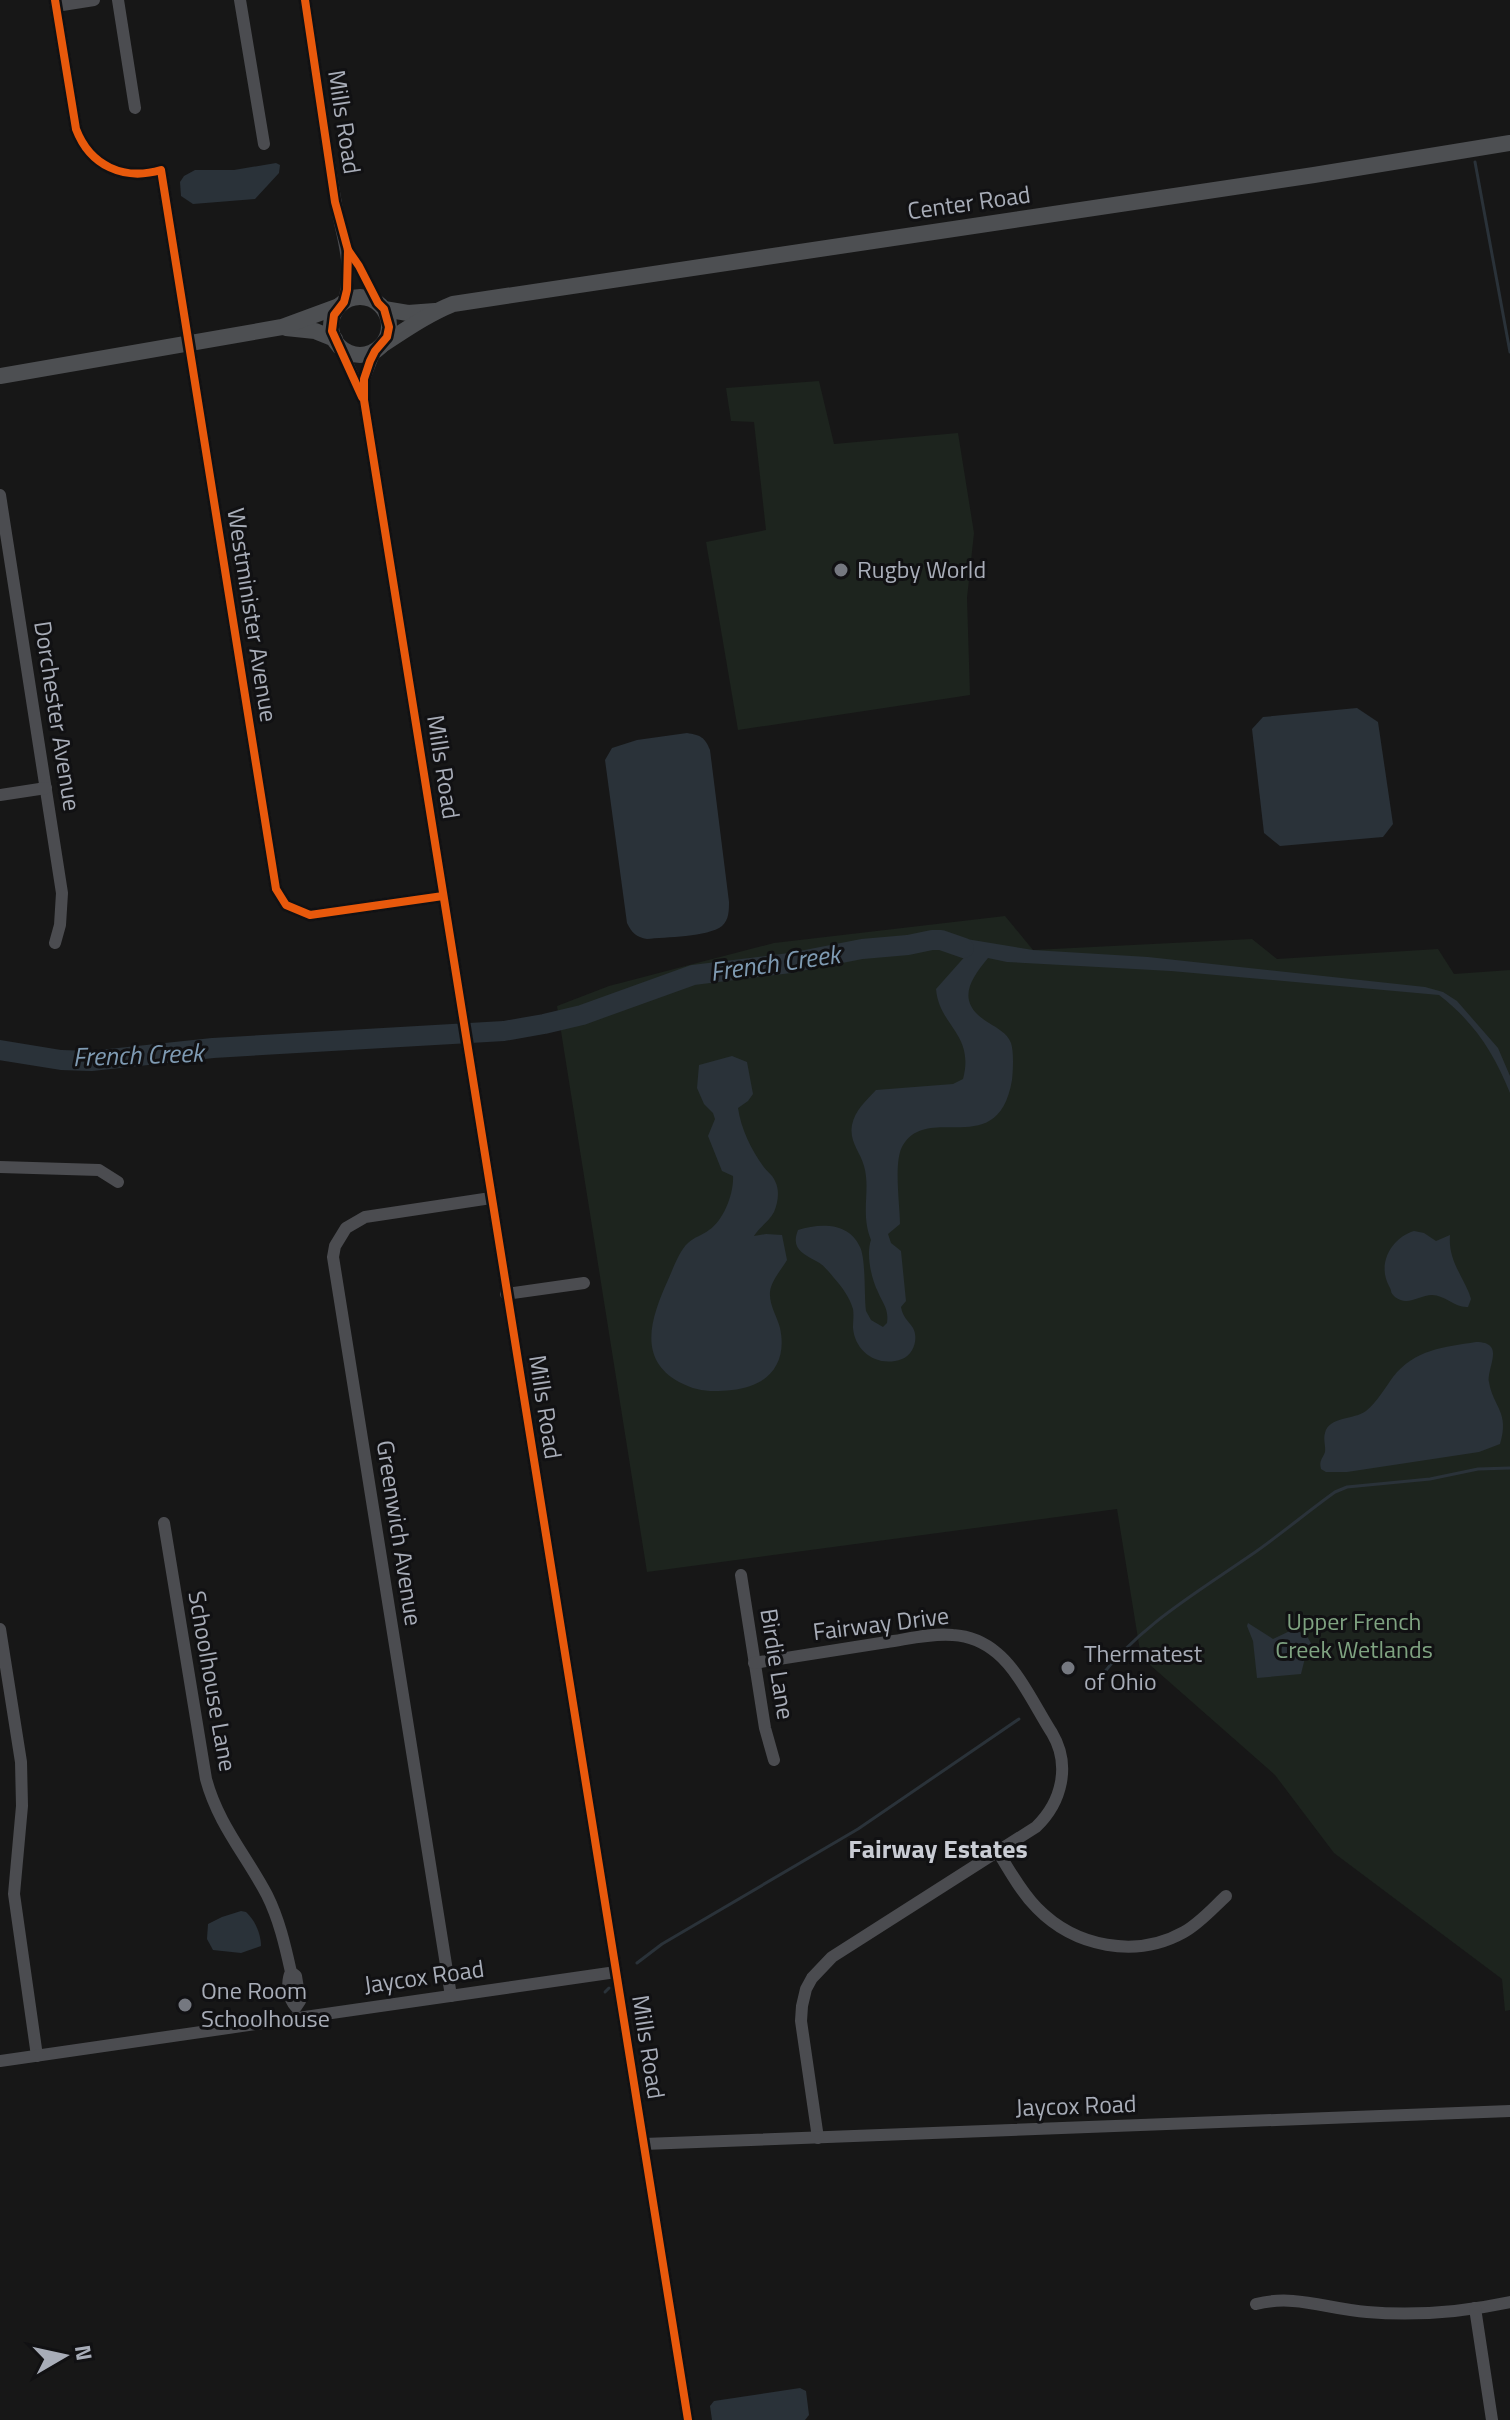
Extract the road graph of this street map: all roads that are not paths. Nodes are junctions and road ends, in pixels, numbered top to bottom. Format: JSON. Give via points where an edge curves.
{"nodes":[{"id":1,"x":94,"y":0,"type":"edge"},
{"id":2,"x":118,"y":0,"type":"edge"},
{"id":3,"x":240,"y":0,"type":"edge"},
{"id":4,"x":305,"y":0,"type":"edge"},
{"id":5,"x":56,"y":3,"type":"edge"},
{"id":6,"x":135,"y":108,"type":"dead end"},
{"id":7,"x":1510,"y":143,"type":"edge"},
{"id":8,"x":264,"y":144,"type":"dead end"},
{"id":9,"x":348,"y":250,"type":"junction"},
{"id":10,"x":342,"y":304,"type":"junction"},
{"id":11,"x":381,"y":306,"type":"junction"},
{"id":12,"x":435,"y":311,"type":"junction"},
{"id":13,"x":282,"y":327,"type":"junction"},
{"id":14,"x":338,"y":343,"type":"junction"},
{"id":15,"x":189,"y":345,"type":"junction"},
{"id":16,"x":378,"y":348,"type":"junction"},
{"id":17,"x":0,"y":376,"type":"edge"},
{"id":18,"x":364,"y":400,"type":"junction"},
{"id":19,"x":0,"y":495,"type":"edge"},
{"id":20,"x":14,"y":583,"type":"junction"},
{"id":21,"x":0,"y":585,"type":"edge"},
{"id":22,"x":46,"y":788,"type":"junction"},
{"id":23,"x":0,"y":795,"type":"edge"},
{"id":24,"x":443,"y":896,"type":"junction"},
{"id":25,"x":55,"y":943,"type":"dead end"},
{"id":26,"x":0,"y":1167,"type":"edge"},
{"id":27,"x":118,"y":1182,"type":"dead end"},
{"id":28,"x":491,"y":1198,"type":"junction"},
{"id":29,"x":584,"y":1283,"type":"dead end"},
{"id":30,"x":506,"y":1294,"type":"junction"},
{"id":31,"x":164,"y":1523,"type":"dead end"},
{"id":32,"x":741,"y":1575,"type":"dead end"},
{"id":33,"x":0,"y":1629,"type":"edge"},
{"id":34,"x":754,"y":1663,"type":"junction"},
{"id":35,"x":774,"y":1760,"type":"dead end"},
{"id":36,"x":998,"y":1852,"type":"junction"},
{"id":37,"x":1226,"y":1896,"type":"dead end"},
{"id":38,"x":616,"y":1972,"type":"junction"},
{"id":39,"x":451,"y":1996,"type":"junction"},
{"id":40,"x":297,"y":2012,"type":"junction"},
{"id":41,"x":37,"y":2056,"type":"junction"},
{"id":42,"x":0,"y":2061,"type":"edge"},
{"id":43,"x":1510,"y":2111,"type":"edge"},
{"id":44,"x":818,"y":2138,"type":"junction"},
{"id":45,"x":644,"y":2144,"type":"junction"},
{"id":46,"x":1510,"y":2302,"type":"edge"},
{"id":47,"x":1256,"y":2304,"type":"dead end"},
{"id":48,"x":1475,"y":2308,"type":"junction"},
{"id":49,"x":688,"y":2420,"type":"edge"},
{"id":50,"x":1492,"y":2420,"type":"edge"}],
"edges":[{"from":1,"to":5,"type":"street"},
{"from":2,"to":6,"type":"street"},
{"from":3,"to":8,"type":"street"},
{"from":4,"to":9,"type":"street","name":"Mills Road","via":[[335,202]]},
{"from":5,"to":15,"type":"street","name":"Westminister Avenue","via":[[74,119],[85,147],[117,171],[161,170]]},
{"from":7,"to":12,"type":"main road","name":"Center Road","via":[[453,304]]},
{"from":9,"to":10,"type":"street","name":"Mills Road","via":[[349,280]]},
{"from":9,"to":11,"type":"street","name":"Mills Road"},
{"from":10,"to":11,"type":"main road","via":[[361,297]]},
{"from":10,"to":13,"type":"main road"},
{"from":10,"to":14,"type":"main road","via":[[332,323]]},
{"from":11,"to":12,"type":"main road","name":"Center Road","via":[[408,313]]},
{"from":11,"to":16,"type":"main road","via":[[389,327]]},
{"from":12,"to":16,"type":"main road","name":"Center Road"},
{"from":13,"to":14,"type":"main road","via":[[315,331]]},
{"from":13,"to":15,"type":"main road"},
{"from":14,"to":16,"type":"main road","via":[[357,354]]},
{"from":14,"to":18,"type":"street","name":"Mills Road"},
{"from":15,"to":17,"type":"main road"},
{"from":15,"to":24,"type":"street","name":"Westminister Avenue","via":[[276,889],[286,905],[310,915]]},
{"from":16,"to":18,"type":"street","name":"Mills Road","via":[[364,379]]},
{"from":18,"to":24,"type":"street","name":"Mills Road"},
{"from":19,"to":20,"type":"street","name":"Dorchester Avenue"},
{"from":20,"to":21,"type":"street"},
{"from":20,"to":22,"type":"street","name":"Dorchester Avenue"},
{"from":22,"to":23,"type":"street"},
{"from":22,"to":25,"type":"street","name":"Dorchester Avenue","via":[[62,893]]},
{"from":24,"to":28,"type":"street","name":"Mills Road"},
{"from":26,"to":27,"type":"street","via":[[99,1170]]},
{"from":28,"to":30,"type":"street","name":"Mills Road"},
{"from":28,"to":39,"type":"street","name":"Greenwich Avenue","via":[[365,1217],[346,1228],[333,1257]]},
{"from":29,"to":30,"type":"street"},
{"from":30,"to":38,"type":"street","name":"Mills Road"},
{"from":31,"to":40,"type":"street","name":"Schoolhouse Lane","via":[[202,1766],[229,1834],[273,1907]]},
{"from":32,"to":34,"type":"street","name":"Birdie Lane"},
{"from":33,"to":41,"type":"street","via":[[21,1772],[15,1906]]},
{"from":34,"to":35,"type":"street","name":"Birdie Lane"},
{"from":34,"to":36,"type":"street","name":"Fairway Drive","via":[[946,1634],[978,1641],[998,1653],[1056,1741],[1062,1771],[1051,1811],[1028,1834]]},
{"from":36,"to":37,"type":"street","via":[[1029,1900],[1050,1920],[1078,1937],[1109,1946],[1138,1947],[1174,1937]]},
{"from":36,"to":44,"type":"street","name":"Fairway Drive","via":[[827,1960],[812,1978],[801,2021]]},
{"from":38,"to":39,"type":"street","name":"Jaycox Road"},
{"from":38,"to":45,"type":"street","name":"Mills Road"},
{"from":39,"to":40,"type":"street","name":"Jaycox Road"},
{"from":40,"to":41,"type":"street","name":"Jaycox Road"},
{"from":41,"to":42,"type":"street","name":"Jaycox Road"},
{"from":43,"to":44,"type":"street","name":"Jaycox Road"},
{"from":44,"to":45,"type":"street","name":"Jaycox Road"},
{"from":45,"to":49,"type":"street","name":"Mills Road"},
{"from":46,"to":48,"type":"street"},
{"from":47,"to":48,"type":"street","via":[[1283,2299],[1403,2314]]},
{"from":48,"to":50,"type":"street"}]}
